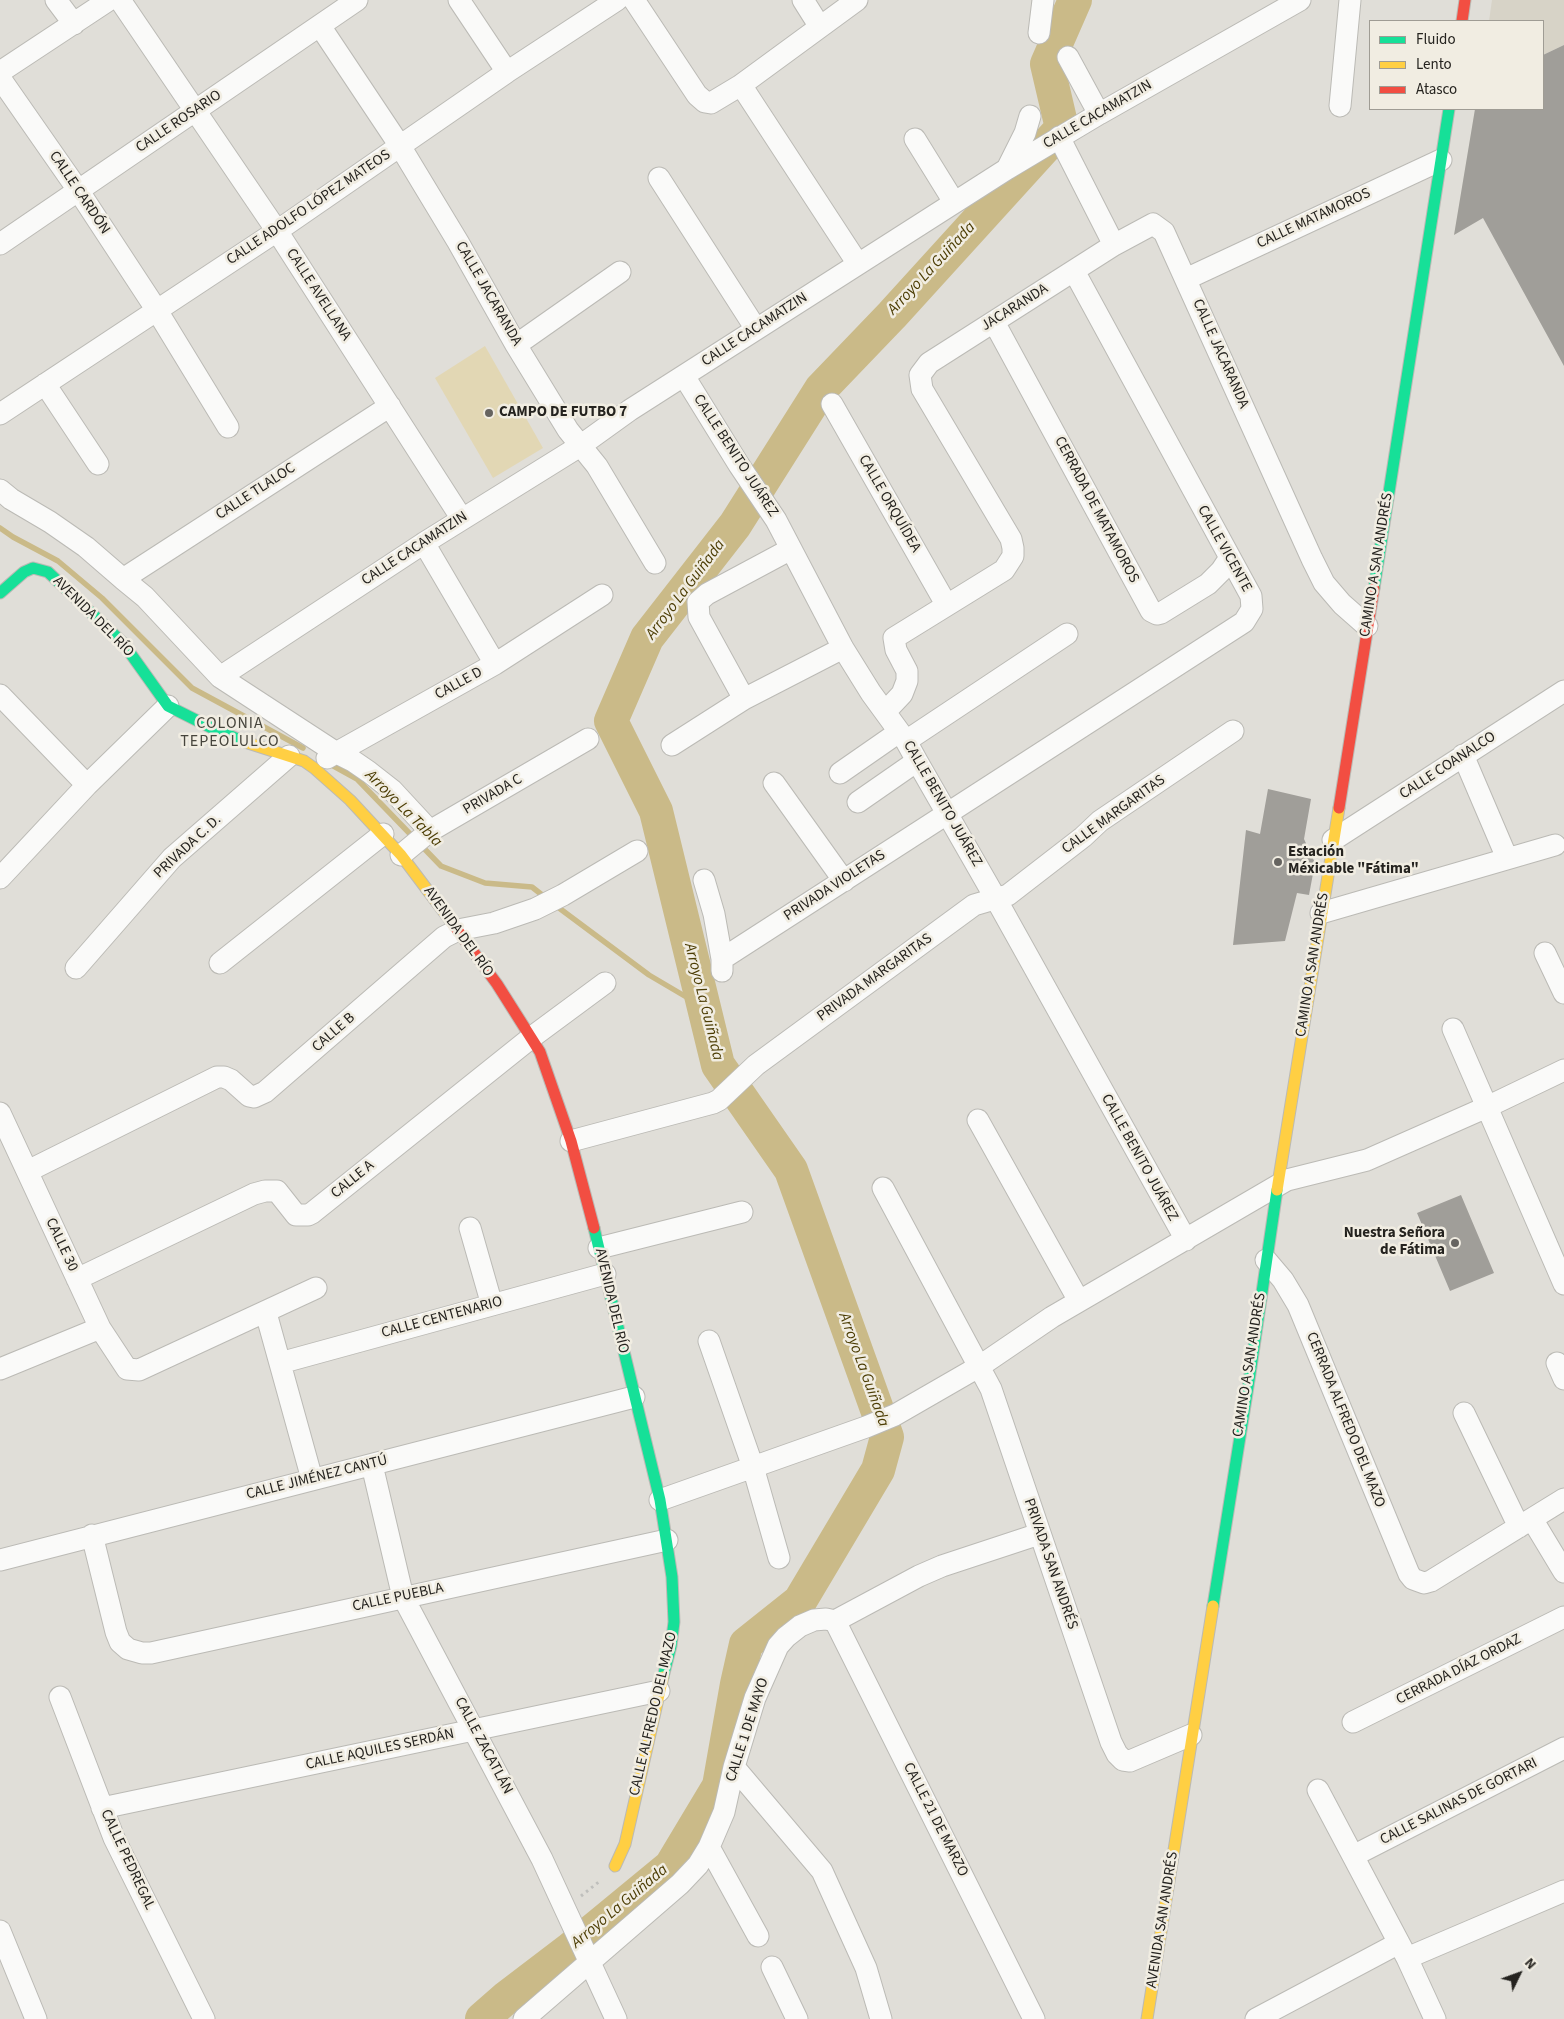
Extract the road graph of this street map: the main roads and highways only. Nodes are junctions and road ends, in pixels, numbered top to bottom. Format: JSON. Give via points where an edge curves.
{"nodes":[{"id":1,"x":1465,"y":0,"type":"edge"},
{"id":2,"x":1462,"y":20,"type":"edge"},
{"id":3,"x":1449,"y":110,"type":"edge"},
{"id":4,"x":1,"y":589,"type":"edge"},
{"id":5,"x":660,"y":1500,"type":"joint"},
{"id":6,"x":1179,"y":1821,"type":"joint"},
{"id":7,"x":615,"y":1866,"type":"road end"},
{"id":8,"x":1146,"y":2019,"type":"edge"}],
"edges":[{"from":1,"to":2,"type":"main road"},
{"from":3,"to":6,"type":"main road","name":"CAMINO A SAN ANDRÉS","via":[[1276,1187]]},
{"from":4,"to":5,"type":"main road","name":"AVENIDA DEL RÍO","via":[[33,568],[48,572],[123,643],[168,706],[258,747],[289,756],[325,760],[350,800],[382,834],[417,842],[458,930],[532,1037],[547,1070],[571,1141]]},
{"from":5,"to":7,"type":"main road","name":"CALLE ALFREDO DEL MAZO","via":[[672,1578],[674,1622],[625,1844]]},
{"from":6,"to":8,"type":"main road","name":"AVENIDA SAN ANDRÉS"}]}
